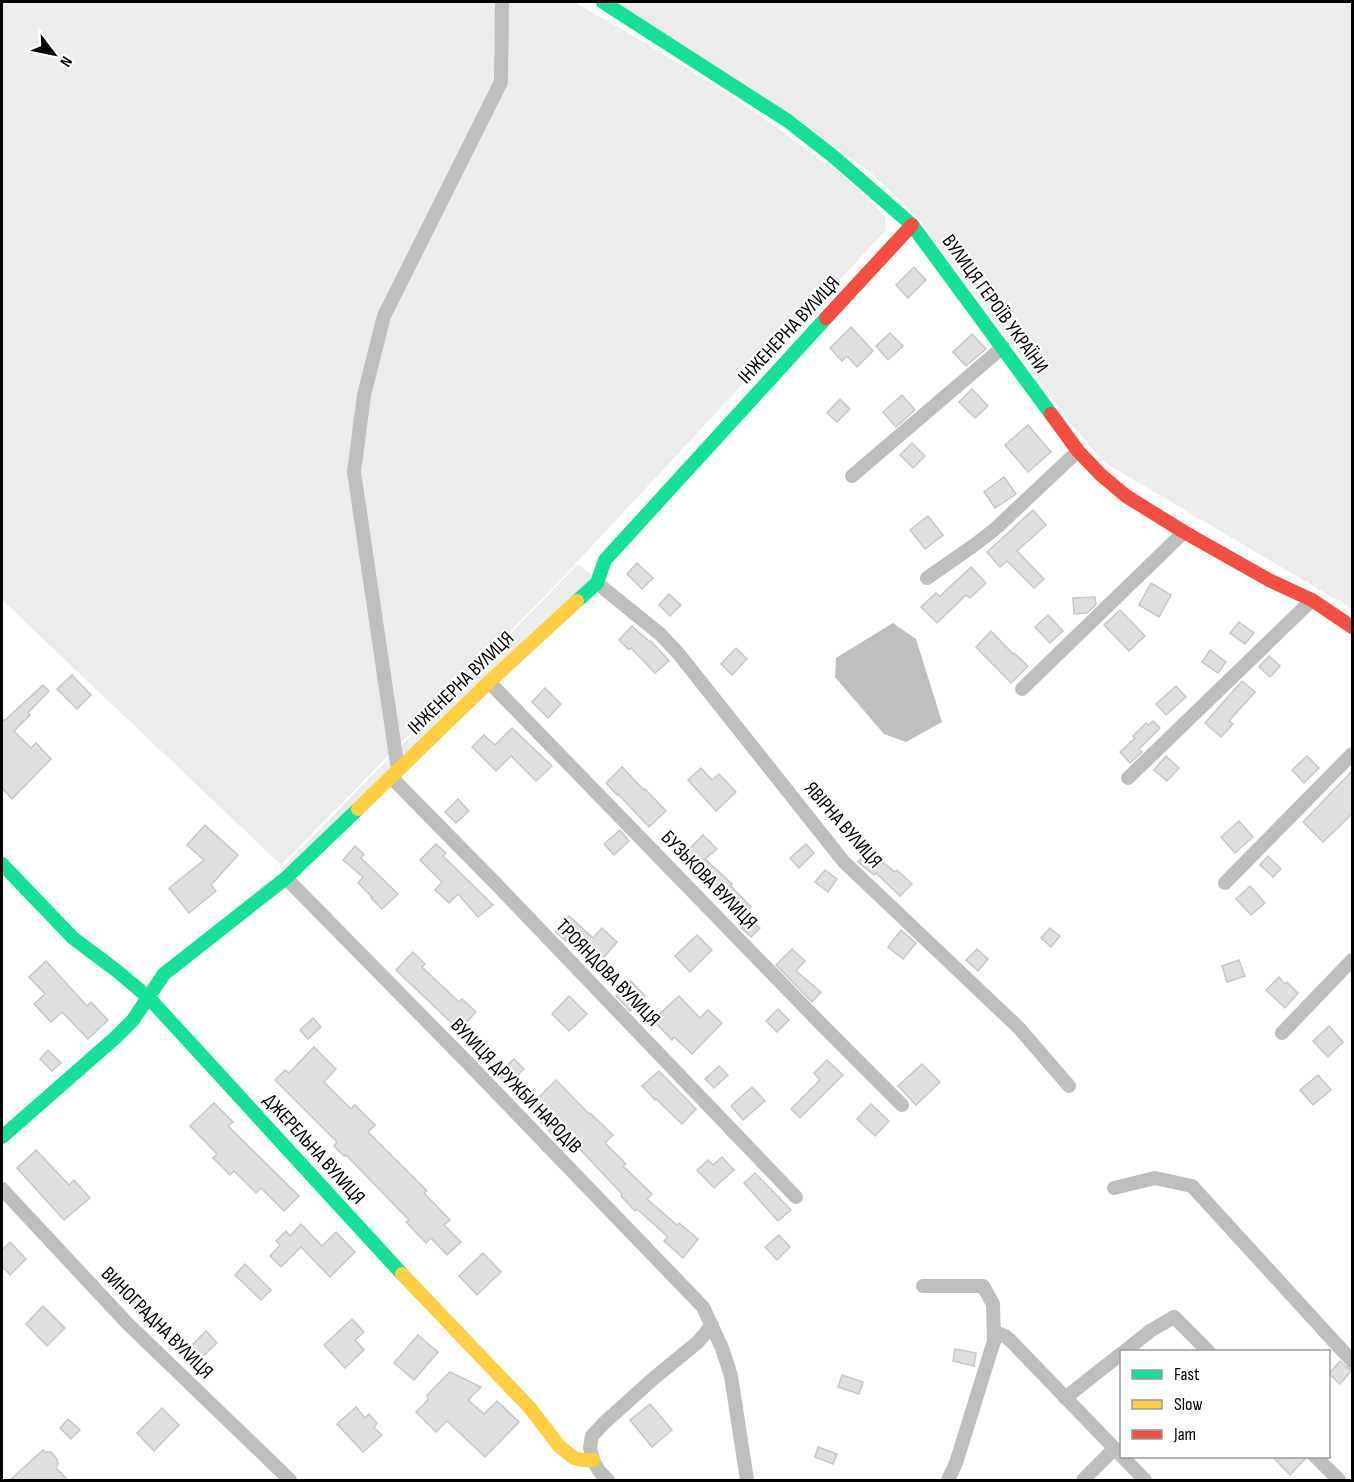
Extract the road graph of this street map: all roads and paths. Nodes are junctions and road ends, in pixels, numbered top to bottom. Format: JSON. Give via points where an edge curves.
{"nodes":[{"id":1,"x":502,"y":2,"type":"edge"},
{"id":2,"x":603,"y":2,"type":"edge"},
{"id":3,"x":912,"y":225,"type":"junction"},
{"id":4,"x":1003,"y":347,"type":"junction"},
{"id":5,"x":1078,"y":451,"type":"junction"},
{"id":6,"x":852,"y":476,"type":"dead end"},
{"id":7,"x":1184,"y":532,"type":"junction"},
{"id":8,"x":927,"y":578,"type":"dead end"},
{"id":9,"x":597,"y":583,"type":"junction"},
{"id":10,"x":1312,"y":600,"type":"junction"},
{"id":11,"x":1353,"y":627,"type":"edge"},
{"id":12,"x":489,"y":682,"type":"junction"},
{"id":13,"x":1022,"y":689,"type":"dead end"},
{"id":14,"x":1353,"y":754,"type":"edge"},
{"id":15,"x":394,"y":774,"type":"junction"},
{"id":16,"x":1128,"y":778,"type":"dead end"},
{"id":17,"x":2,"y":864,"type":"edge"},
{"id":18,"x":286,"y":878,"type":"junction"},
{"id":19,"x":1225,"y":883,"type":"dead end"},
{"id":20,"x":1353,"y":960,"type":"edge"},
{"id":21,"x":149,"y":998,"type":"junction"},
{"id":22,"x":1282,"y":1033,"type":"dead end"},
{"id":23,"x":1069,"y":1086,"type":"dead end"},
{"id":24,"x":902,"y":1105,"type":"dead end"},
{"id":25,"x":2,"y":1137,"type":"edge"},
{"id":26,"x":1114,"y":1188,"type":"dead end"},
{"id":27,"x":2,"y":1189,"type":"edge"},
{"id":28,"x":796,"y":1197,"type":"dead end"},
{"id":29,"x":923,"y":1286,"type":"dead end"},
{"id":30,"x":712,"y":1325,"type":"junction"},
{"id":31,"x":994,"y":1341,"type":"junction"},
{"id":32,"x":1126,"y":1350,"type":"edge"},
{"id":33,"x":1207,"y":1350,"type":"edge"},
{"id":34,"x":1120,"y":1354,"type":"edge"},
{"id":35,"x":1353,"y":1361,"type":"edge"},
{"id":36,"x":1065,"y":1398,"type":"junction"},
{"id":37,"x":1114,"y":1449,"type":"junction"},
{"id":38,"x":1120,"y":1455,"type":"edge"},
{"id":39,"x":1123,"y":1458,"type":"edge"},
{"id":40,"x":1317,"y":1458,"type":"edge"},
{"id":41,"x":593,"y":1460,"type":"junction"},
{"id":42,"x":290,"y":1480,"type":"edge"},
{"id":43,"x":608,"y":1480,"type":"edge"},
{"id":44,"x":747,"y":1480,"type":"edge"},
{"id":45,"x":948,"y":1480,"type":"edge"},
{"id":46,"x":1083,"y":1480,"type":"edge"},
{"id":47,"x":1145,"y":1480,"type":"edge"},
{"id":48,"x":1339,"y":1480,"type":"edge"}],
"edges":[{"from":1,"to":15,"type":"street","via":[[501,82],[384,316],[364,395],[354,472]]},
{"from":2,"to":3,"type":"street","name":"ВУЛИЦЯ ГЕРОЇВ УКРАЇНИ","via":[[789,122]]},
{"from":3,"to":4,"type":"street","name":"ВУЛИЦЯ ГЕРОЇВ УКРАЇНИ"},
{"from":3,"to":9,"type":"street","name":"ІНЖЕНЕРНА ВУЛИЦЯ","via":[[605,560]]},
{"from":4,"to":5,"type":"street","name":"ВУЛИЦЯ ГЕРОЇВ УКРАЇНИ"},
{"from":4,"to":6,"type":"street"},
{"from":5,"to":7,"type":"street","name":"ВУЛИЦЯ ГЕРОЇВ УКРАЇНИ","via":[[1126,496]]},
{"from":5,"to":8,"type":"street","via":[[994,530]]},
{"from":7,"to":10,"type":"street","name":"ВУЛИЦЯ ГЕРОЇВ УКРАЇНИ"},
{"from":7,"to":13,"type":"street"},
{"from":9,"to":12,"type":"street","name":"ІНЖЕНЕРНА ВУЛИЦЯ"},
{"from":9,"to":23,"type":"street","name":"ЯВІРНА ВУЛИЦЯ","via":[[678,652],[844,862],[1019,1028]]},
{"from":10,"to":11,"type":"street","name":"ВУЛИЦЯ ГЕРОЇВ УКРАЇНИ"},
{"from":10,"to":16,"type":"street"},
{"from":12,"to":15,"type":"street","name":"ІНЖЕНЕРНА ВУЛИЦЯ"},
{"from":12,"to":24,"type":"street","name":"БУЗЬКОВА ВУЛИЦЯ"},
{"from":14,"to":19,"type":"street"},
{"from":15,"to":18,"type":"street","name":"ІНЖЕНЕРНА ВУЛИЦЯ"},
{"from":15,"to":28,"type":"street","name":"ТРОЯНДОВА ВУЛИЦЯ"},
{"from":17,"to":21,"type":"street","name":"ДЖЕРЕЛЬНА ВУЛИЦЯ","via":[[73,938]]},
{"from":18,"to":21,"type":"street","name":"ІНЖЕНЕРНА ВУЛИЦЯ","via":[[164,974]]},
{"from":18,"to":30,"type":"street","name":"ВУЛИЦЯ ДРУЖБИ НАРОДІВ","via":[[703,1307]]},
{"from":20,"to":22,"type":"street"},
{"from":21,"to":25,"type":"street","name":"ІНЖЕНЕРНА ВУЛИЦЯ","via":[[115,1038]]},
{"from":21,"to":41,"type":"street","name":"ДЖЕРЕЛЬНА ВУЛИЦЯ","via":[[536,1414],[559,1447],[577,1460]]},
{"from":26,"to":35,"type":"street","via":[[1155,1178],[1192,1186]]},
{"from":27,"to":42,"type":"street","name":"ВИНОГРАДНА ВУЛИЦЯ","via":[[127,1323]]},
{"from":29,"to":31,"type":"street","via":[[983,1286],[993,1304]]},
{"from":30,"to":41,"type":"street","via":[[592,1436]]},
{"from":30,"to":44,"type":"street","name":"ВУЛИЦЯ ДРУЖБИ НАРОДІВ","via":[[731,1376]]},
{"from":31,"to":36,"type":"street","via":[[1000,1334],[1005,1336]]},
{"from":31,"to":45,"type":"street"},
{"from":32,"to":33,"type":"street","via":[[1174,1317]]},
{"from":34,"to":36,"type":"street"},
{"from":36,"to":37,"type":"street"},
{"from":37,"to":38,"type":"street"},
{"from":37,"to":46,"type":"street"},
{"from":39,"to":47,"type":"street"},
{"from":40,"to":48,"type":"street"},
{"from":41,"to":43,"type":"street"}]}
